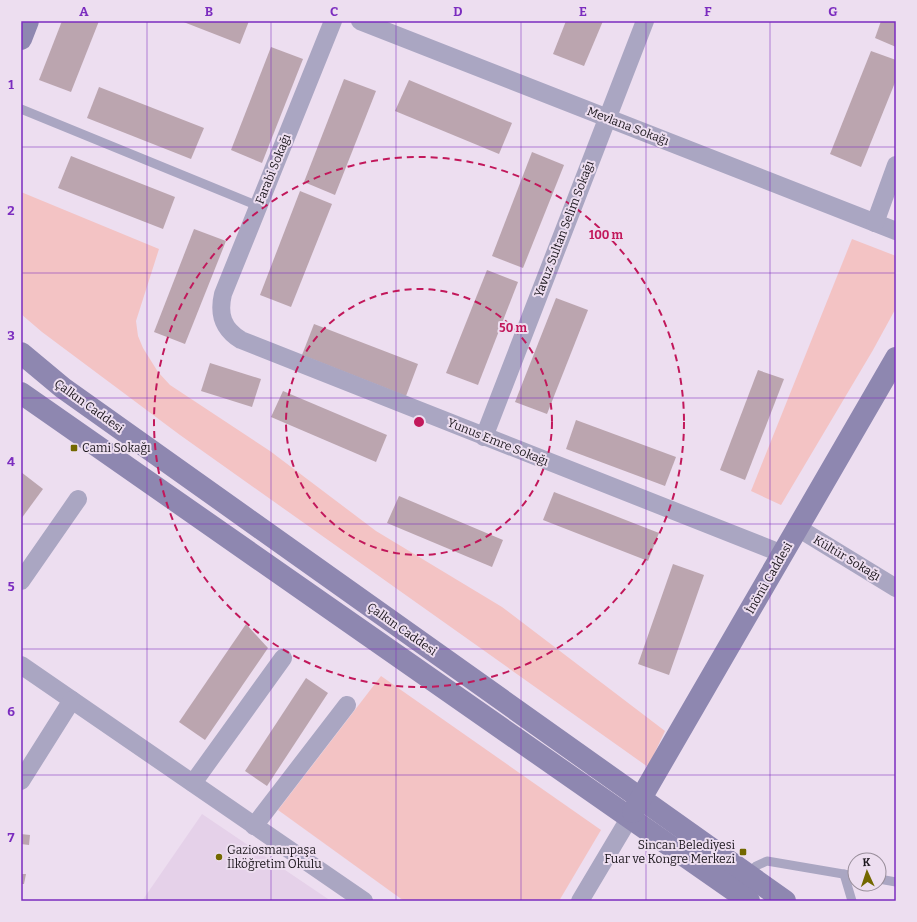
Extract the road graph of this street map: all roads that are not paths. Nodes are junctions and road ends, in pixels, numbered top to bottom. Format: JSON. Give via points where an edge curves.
{"nodes":[{"id":1,"x":28,"y":21,"type":"edge"},
{"id":2,"x":333,"y":21,"type":"edge"},
{"id":3,"x":360,"y":21,"type":"edge"},
{"id":4,"x":645,"y":21,"type":"edge"},
{"id":5,"x":21,"y":39,"type":"edge"},
{"id":6,"x":21,"y":109,"type":"edge"},
{"id":7,"x":607,"y":118,"type":"junction"},
{"id":8,"x":896,"y":165,"type":"edge"},
{"id":9,"x":258,"y":206,"type":"junction"},
{"id":10,"x":875,"y":223,"type":"junction"},
{"id":11,"x":896,"y":231,"type":"edge"},
{"id":12,"x":222,"y":318,"type":"joint"},
{"id":13,"x":21,"y":353,"type":"edge"},
{"id":14,"x":896,"y":358,"type":"edge"},
{"id":15,"x":21,"y":393,"type":"edge"},
{"id":16,"x":484,"y":437,"type":"junction"},
{"id":17,"x":78,"y":499,"type":"dead end"},
{"id":18,"x":798,"y":528,"type":"junction"},
{"id":19,"x":783,"y":554,"type":"junction"},
{"id":20,"x":21,"y":581,"type":"edge"},
{"id":21,"x":896,"y":588,"type":"edge"},
{"id":22,"x":283,"y":658,"type":"dead end"},
{"id":23,"x":21,"y":665,"type":"edge"},
{"id":24,"x":72,"y":700,"type":"junction"},
{"id":25,"x":347,"y":705,"type":"dead end"},
{"id":26,"x":21,"y":781,"type":"edge"},
{"id":27,"x":193,"y":783,"type":"junction"},
{"id":28,"x":641,"y":799,"type":"junction"},
{"id":29,"x":630,"y":817,"type":"junction"},
{"id":30,"x":254,"y":826,"type":"junction"},
{"id":31,"x":748,"y":874,"type":"junction"},
{"id":32,"x":844,"y":874,"type":"junction"},
{"id":33,"x":847,"y":875,"type":"edge"},
{"id":34,"x":364,"y":901,"type":"edge"},
{"id":35,"x":580,"y":901,"type":"edge"},
{"id":36,"x":749,"y":901,"type":"edge"},
{"id":37,"x":785,"y":901,"type":"edge"},
{"id":38,"x":852,"y":901,"type":"edge"}],
"edges":[{"from":1,"to":5,"type":"main road"},
{"from":2,"to":9,"type":"street","name":"Farabi Sokağı"},
{"from":3,"to":7,"type":"street","name":"Mevlana Sokağı"},
{"from":4,"to":7,"type":"street","name":"Yavuz Sultan Selim Sokağı"},
{"from":6,"to":9,"type":"lane"},
{"from":7,"to":10,"type":"street","name":"Mevlana Sokağı"},
{"from":7,"to":16,"type":"street","name":"Yavuz Sultan Selim Sokağı"},
{"from":8,"to":10,"type":"street"},
{"from":9,"to":12,"type":"street","name":"Farabi Sokağı","via":[[223,294]]},
{"from":10,"to":11,"type":"street","name":"Mevlana Sokağı"},
{"from":12,"to":16,"type":"street","name":"Yunus Emre Sokağı","via":[[229,330],[241,340]]},
{"from":13,"to":28,"type":"main road","name":"Çalkın Caddesi","via":[[70,393]]},
{"from":14,"to":18,"type":"main road","name":"İnönü Caddesi"},
{"from":15,"to":29,"type":"main road","name":"Çalkın Caddesi"},
{"from":16,"to":19,"type":"street","name":"Yunus Emre Sokağı"},
{"from":17,"to":20,"type":"street"},
{"from":18,"to":19,"type":"main road","name":"İnönü Caddesi"},
{"from":18,"to":21,"type":"street","name":"Kültür Sokağı"},
{"from":19,"to":28,"type":"main road","name":"İnönü Caddesi"},
{"from":22,"to":27,"type":"street"},
{"from":23,"to":24,"type":"street"},
{"from":24,"to":26,"type":"street"},
{"from":24,"to":27,"type":"street"},
{"from":25,"to":30,"type":"street"},
{"from":27,"to":30,"type":"street"},
{"from":28,"to":29,"type":"main road","name":"İnönü Caddesi"},
{"from":28,"to":31,"type":"main road","name":"Çalkın Caddesi"},
{"from":29,"to":35,"type":"street"},
{"from":29,"to":36,"type":"main road","name":"Çalkın Caddesi"},
{"from":30,"to":34,"type":"street"},
{"from":31,"to":32,"type":"lane","via":[[756,866],[768,862]]},
{"from":31,"to":37,"type":"main road","name":"Çalkın Caddesi"},
{"from":32,"to":33,"type":"lane"},
{"from":32,"to":38,"type":"lane"}]}
